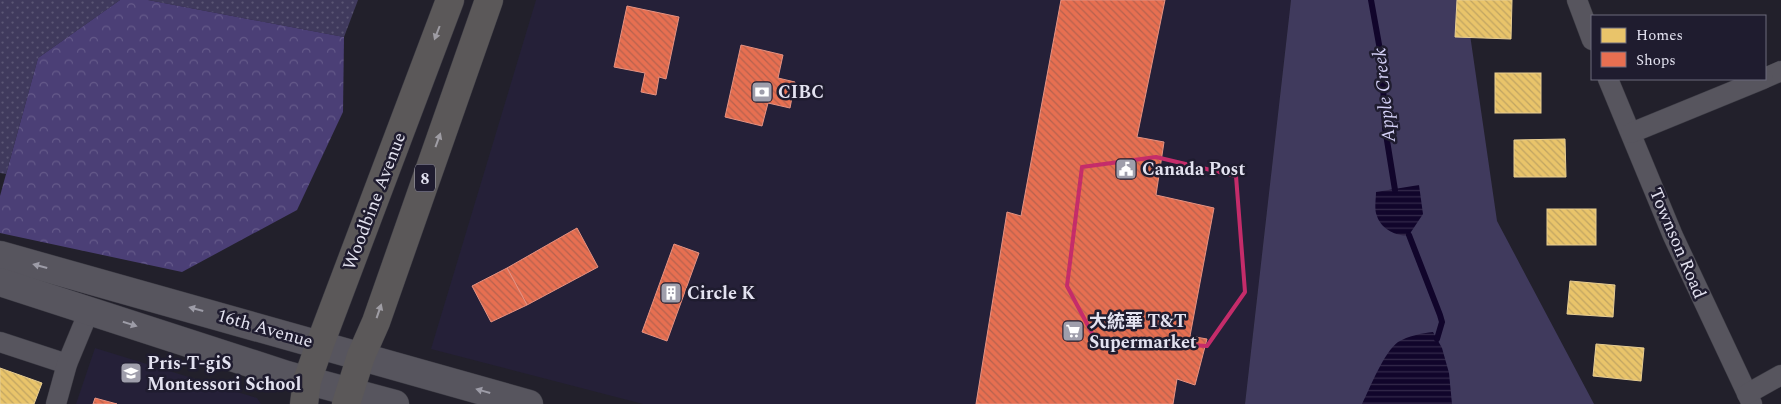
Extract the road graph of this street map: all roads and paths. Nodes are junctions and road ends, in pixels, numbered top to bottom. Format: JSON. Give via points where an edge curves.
{"nodes":[{"id":1,"x":450,"y":0,"type":"edge"},
{"id":2,"x":489,"y":0,"type":"edge"},
{"id":3,"x":1577,"y":0,"type":"edge"},
{"id":4,"x":1591,"y":37,"type":"edge"},
{"id":5,"x":1781,"y":71,"type":"edge"},
{"id":6,"x":1766,"y":77,"type":"edge"},
{"id":7,"x":1608,"y":80,"type":"edge"},
{"id":8,"x":1759,"y":80,"type":"edge"},
{"id":9,"x":1631,"y":134,"type":"junction"},
{"id":10,"x":0,"y":254,"type":"edge"},
{"id":11,"x":0,"y":282,"type":"edge"},
{"id":12,"x":89,"y":310,"type":"junction"},
{"id":13,"x":0,"y":342,"type":"edge"},
{"id":14,"x":320,"y":344,"type":"junction"},
{"id":15,"x":361,"y":356,"type":"junction"},
{"id":16,"x":67,"y":364,"type":"junction"},
{"id":17,"x":1781,"y":375,"type":"edge"},
{"id":18,"x":306,"y":392,"type":"edge"},
{"id":19,"x":348,"y":398,"type":"edge"},
{"id":20,"x":1750,"y":399,"type":"edge"},
{"id":21,"x":56,"y":404,"type":"edge"},
{"id":22,"x":395,"y":404,"type":"edge"},
{"id":23,"x":529,"y":404,"type":"edge"}],
"edges":[{"from":1,"to":14,"type":"main road","name":"Woodbine Avenue","number":"8","one_way":true},
{"from":15,"to":2,"type":"main road","number":"8","one_way":true,"via":[[376,322]]},
{"from":3,"to":4,"type":"street"},
{"from":5,"to":6,"type":"street"},
{"from":7,"to":9,"type":"street","name":"Townson Road"},
{"from":8,"to":9,"type":"street"},
{"from":9,"to":20,"type":"street","name":"Townson Road","via":[[1674,236]]},
{"from":14,"to":10,"type":"main road","name":"16th Avenue","one_way":true},
{"from":11,"to":12,"type":"main road","name":"16th Avenue"},
{"from":12,"to":16,"type":"street"},
{"from":12,"to":18,"type":"main road","name":"16th Avenue","one_way":true},
{"from":13,"to":16,"type":"street"},
{"from":14,"to":15,"type":"main road","name":"16th Avenue"},
{"from":14,"to":18,"type":"main road","name":"Woodbine Avenue","number":"8"},
{"from":15,"to":19,"type":"main road","number":"8"},
{"from":23,"to":15,"type":"main road","name":"16th Avenue","one_way":true},
{"from":16,"to":21,"type":"street"},
{"from":17,"to":20,"type":"street"},
{"from":18,"to":19,"type":"main road","name":"16th Avenue"},
{"from":19,"to":22,"type":"main road","name":"16th Avenue"}]}
